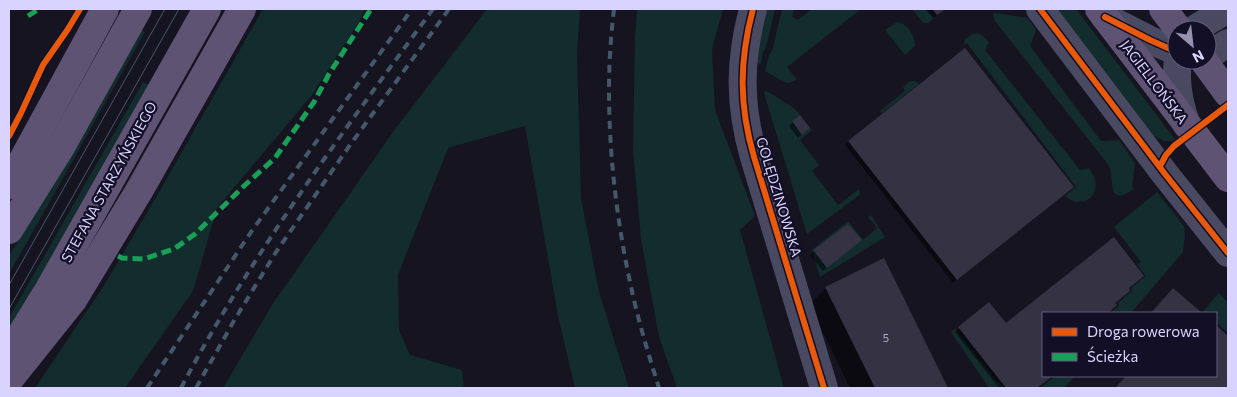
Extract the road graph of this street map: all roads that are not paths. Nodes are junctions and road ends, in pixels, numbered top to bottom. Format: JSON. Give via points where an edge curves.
{"nodes":[{"id":1,"x":104,"y":9,"type":"edge"},
{"id":2,"x":138,"y":9,"type":"edge"},
{"id":3,"x":207,"y":9,"type":"edge"},
{"id":4,"x":242,"y":9,"type":"edge"},
{"id":5,"x":753,"y":9,"type":"edge"},
{"id":6,"x":1040,"y":9,"type":"edge"},
{"id":7,"x":1163,"y":9,"type":"edge"},
{"id":8,"x":1228,"y":9,"type":"edge"},
{"id":9,"x":1102,"y":13,"type":"edge"},
{"id":10,"x":1172,"y":20,"type":"edge"},
{"id":11,"x":1210,"y":20,"type":"edge"},
{"id":12,"x":1228,"y":43,"type":"edge"},
{"id":13,"x":1167,"y":48,"type":"edge"},
{"id":14,"x":1217,"y":50,"type":"edge"},
{"id":15,"x":1178,"y":70,"type":"edge"},
{"id":16,"x":1210,"y":70,"type":"edge"},
{"id":17,"x":1228,"y":94,"type":"edge"},
{"id":18,"x":1188,"y":126,"type":"junction"},
{"id":19,"x":1228,"y":178,"type":"edge"},
{"id":20,"x":9,"y":185,"type":"edge"},
{"id":21,"x":9,"y":230,"type":"edge"},
{"id":22,"x":1228,"y":253,"type":"edge"},
{"id":23,"x":9,"y":354,"type":"edge"},
{"id":24,"x":9,"y":380,"type":"edge"},
{"id":25,"x":824,"y":388,"type":"edge"}],
"edges":[{"from":1,"to":20,"type":"main road"},
{"from":2,"to":21,"type":"main road","via":[[61,147]]},
{"from":3,"to":23,"type":"main road","name":"STEFANA STARZYŃSKIEGO"},
{"from":4,"to":24,"type":"main road","via":[[73,300]]},
{"from":5,"to":25,"type":"street","name":"GOLĘDZINOWSKA","via":[[742,70],[746,124]]},
{"from":6,"to":22,"type":"street"},
{"from":7,"to":10,"type":"main road"},
{"from":8,"to":11,"type":"street"},
{"from":9,"to":13,"type":"street"},
{"from":9,"to":18,"type":"main road","name":"JAGIELLOŃSKA"},
{"from":12,"to":14,"type":"street"},
{"from":15,"to":18,"type":"street","via":[[1178,97]]},
{"from":16,"to":17,"type":"main road"},
{"from":18,"to":19,"type":"main road","name":"JAGIELLOŃSKA"}]}
